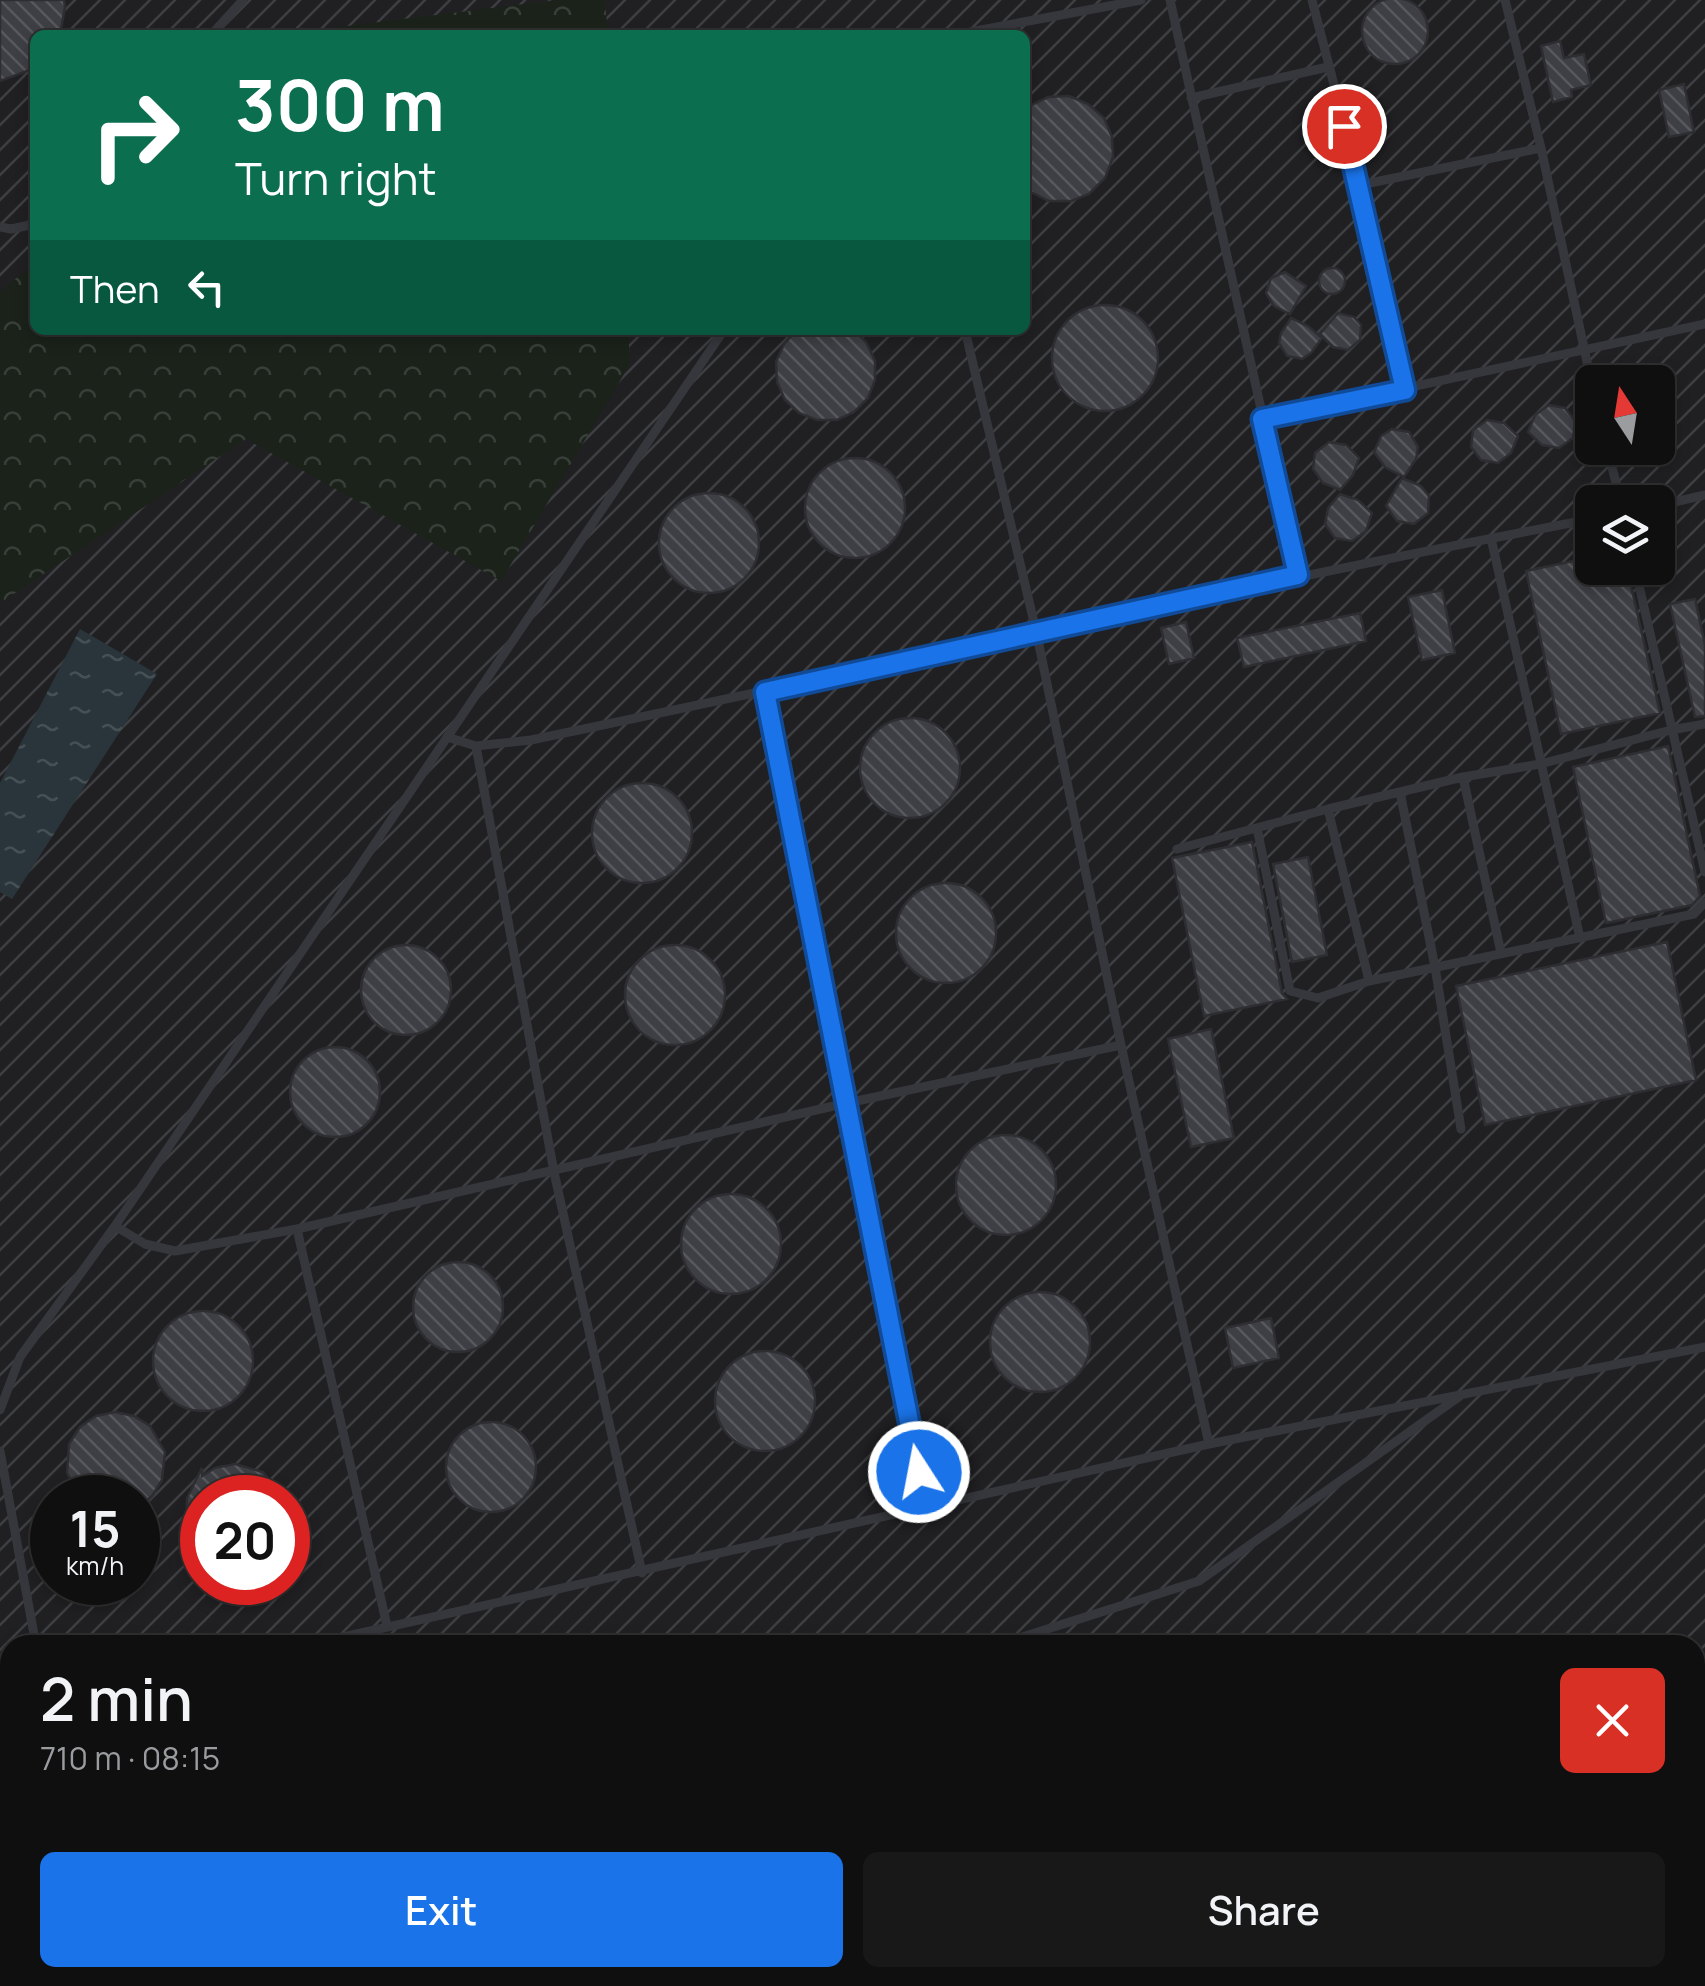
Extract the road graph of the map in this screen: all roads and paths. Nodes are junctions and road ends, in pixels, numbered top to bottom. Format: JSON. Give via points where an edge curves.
{"nodes":[{"id":1,"x":243,"y":0,"type":"edge"},
{"id":2,"x":1140,"y":0,"type":"edge"},
{"id":3,"x":1170,"y":0,"type":"edge"},
{"id":4,"x":1312,"y":0,"type":"edge"},
{"id":5,"x":1505,"y":0,"type":"edge"},
{"id":6,"x":216,"y":30,"type":"edge"},
{"id":7,"x":981,"y":30,"type":"edge"},
{"id":8,"x":1328,"y":67,"type":"junction"},
{"id":9,"x":1191,"y":98,"type":"junction"},
{"id":10,"x":1541,"y":148,"type":"junction"},
{"id":11,"x":1360,"y":185,"type":"junction"},
{"id":12,"x":30,"y":225,"type":"edge"},
{"id":13,"x":0,"y":226,"type":"edge"},
{"id":14,"x":1705,"y":324,"type":"edge"},
{"id":15,"x":721,"y":335,"type":"edge"},
{"id":16,"x":966,"y":335,"type":"edge"},
{"id":17,"x":1584,"y":350,"type":"junction"},
{"id":18,"x":1588,"y":365,"type":"edge"},
{"id":19,"x":1405,"y":390,"type":"junction"},
{"id":20,"x":1262,"y":419,"type":"junction"},
{"id":21,"x":1705,"y":495,"type":"edge"},
{"id":22,"x":1675,"y":502,"type":"edge"},
{"id":23,"x":1575,"y":522,"type":"edge"},
{"id":24,"x":1490,"y":538,"type":"junction"},
{"id":25,"x":1298,"y":575,"type":"junction"},
{"id":26,"x":1639,"y":585,"type":"edge"},
{"id":27,"x":1037,"y":634,"type":"junction"},
{"id":28,"x":765,"y":692,"type":"junction"},
{"id":29,"x":1705,"y":724,"type":"edge"},
{"id":30,"x":1670,"y":730,"type":"junction"},
{"id":31,"x":447,"y":737,"type":"junction"},
{"id":32,"x":476,"y":746,"type":"junction"},
{"id":33,"x":1540,"y":764,"type":"junction"},
{"id":34,"x":1463,"y":778,"type":"junction"},
{"id":35,"x":1400,"y":792,"type":"junction"},
{"id":36,"x":1328,"y":809,"type":"junction"},
{"id":37,"x":1257,"y":828,"type":"junction"},
{"id":38,"x":1177,"y":849,"type":"dead end"},
{"id":39,"x":1705,"y":872,"type":"edge"},
{"id":40,"x":1705,"y":902,"type":"edge"},
{"id":41,"x":1580,"y":938,"type":"junction"},
{"id":42,"x":1501,"y":953,"type":"junction"},
{"id":43,"x":1435,"y":967,"type":"junction"},
{"id":44,"x":1369,"y":981,"type":"junction"},
{"id":45,"x":1121,"y":1045,"type":"junction"},
{"id":46,"x":847,"y":1103,"type":"junction"},
{"id":47,"x":1461,"y":1130,"type":"dead end"},
{"id":48,"x":554,"y":1172,"type":"junction"},
{"id":49,"x":115,"y":1226,"type":"junction"},
{"id":50,"x":298,"y":1229,"type":"junction"},
{"id":51,"x":1705,"y":1346,"type":"edge"},
{"id":52,"x":1462,"y":1394,"type":"junction"},
{"id":53,"x":0,"y":1410,"type":"edge"},
{"id":54,"x":1209,"y":1444,"type":"junction"},
{"id":55,"x":0,"y":1451,"type":"edge"},
{"id":56,"x":926,"y":1509,"type":"junction"},
{"id":57,"x":642,"y":1573,"type":"junction"},
{"id":58,"x":387,"y":1626,"type":"junction"},
{"id":59,"x":34,"y":1635,"type":"edge"},
{"id":60,"x":350,"y":1635,"type":"edge"},
{"id":61,"x":1029,"y":1635,"type":"edge"}],
"edges":[{"from":1,"to":6,"type":"lane"},
{"from":2,"to":7,"type":"lane"},
{"from":3,"to":9,"type":"lane"},
{"from":4,"to":8,"type":"lane"},
{"from":5,"to":10,"type":"lane"},
{"from":8,"to":9,"type":"lane"},
{"from":8,"to":11,"type":"lane"},
{"from":9,"to":20,"type":"lane"},
{"from":10,"to":11,"type":"lane"},
{"from":10,"to":17,"type":"lane"},
{"from":11,"to":19,"type":"lane"},
{"from":12,"to":13,"type":"lane"},
{"from":14,"to":17,"type":"lane"},
{"from":15,"to":31,"type":"lane"},
{"from":16,"to":27,"type":"lane"},
{"from":17,"to":18,"type":"lane"},
{"from":17,"to":19,"type":"lane"},
{"from":19,"to":20,"type":"lane"},
{"from":20,"to":25,"type":"lane"},
{"from":21,"to":22,"type":"lane"},
{"from":23,"to":24,"type":"lane"},
{"from":24,"to":25,"type":"lane"},
{"from":24,"to":33,"type":"lane"},
{"from":25,"to":27,"type":"lane"},
{"from":26,"to":30,"type":"lane"},
{"from":27,"to":28,"type":"lane"},
{"from":27,"to":45,"type":"lane"},
{"from":28,"to":32,"type":"lane"},
{"from":28,"to":46,"type":"lane"},
{"from":29,"to":30,"type":"lane"},
{"from":30,"to":33,"type":"lane"},
{"from":30,"to":39,"type":"lane"},
{"from":31,"to":32,"type":"lane"},
{"from":31,"to":49,"type":"lane"},
{"from":32,"to":48,"type":"lane"},
{"from":33,"to":34,"type":"lane"},
{"from":33,"to":41,"type":"lane"},
{"from":34,"to":35,"type":"lane"},
{"from":34,"to":42,"type":"lane"},
{"from":35,"to":36,"type":"lane"},
{"from":35,"to":43,"type":"lane"},
{"from":36,"to":37,"type":"lane"},
{"from":36,"to":44,"type":"lane"},
{"from":37,"to":38,"type":"lane"},
{"from":37,"to":44,"type":"lane","via":[[1290,992],[1318,998]]},
{"from":40,"to":41,"type":"lane","via":[[1694,914]]},
{"from":41,"to":42,"type":"lane"},
{"from":42,"to":43,"type":"lane"},
{"from":43,"to":44,"type":"lane"},
{"from":43,"to":47,"type":"lane"},
{"from":45,"to":46,"type":"lane"},
{"from":45,"to":54,"type":"lane"},
{"from":46,"to":48,"type":"lane"},
{"from":46,"to":56,"type":"lane"},
{"from":48,"to":50,"type":"lane"},
{"from":48,"to":57,"type":"lane"},
{"from":49,"to":50,"type":"lane","via":[[145,1244],[175,1251]]},
{"from":49,"to":53,"type":"lane","via":[[20,1358]]},
{"from":50,"to":58,"type":"lane"},
{"from":51,"to":52,"type":"lane"},
{"from":52,"to":54,"type":"lane"},
{"from":52,"to":61,"type":"lane","via":[[1199,1581]]},
{"from":54,"to":56,"type":"lane"},
{"from":55,"to":59,"type":"lane"},
{"from":56,"to":57,"type":"lane"},
{"from":57,"to":58,"type":"lane"},
{"from":58,"to":60,"type":"lane"}]}
